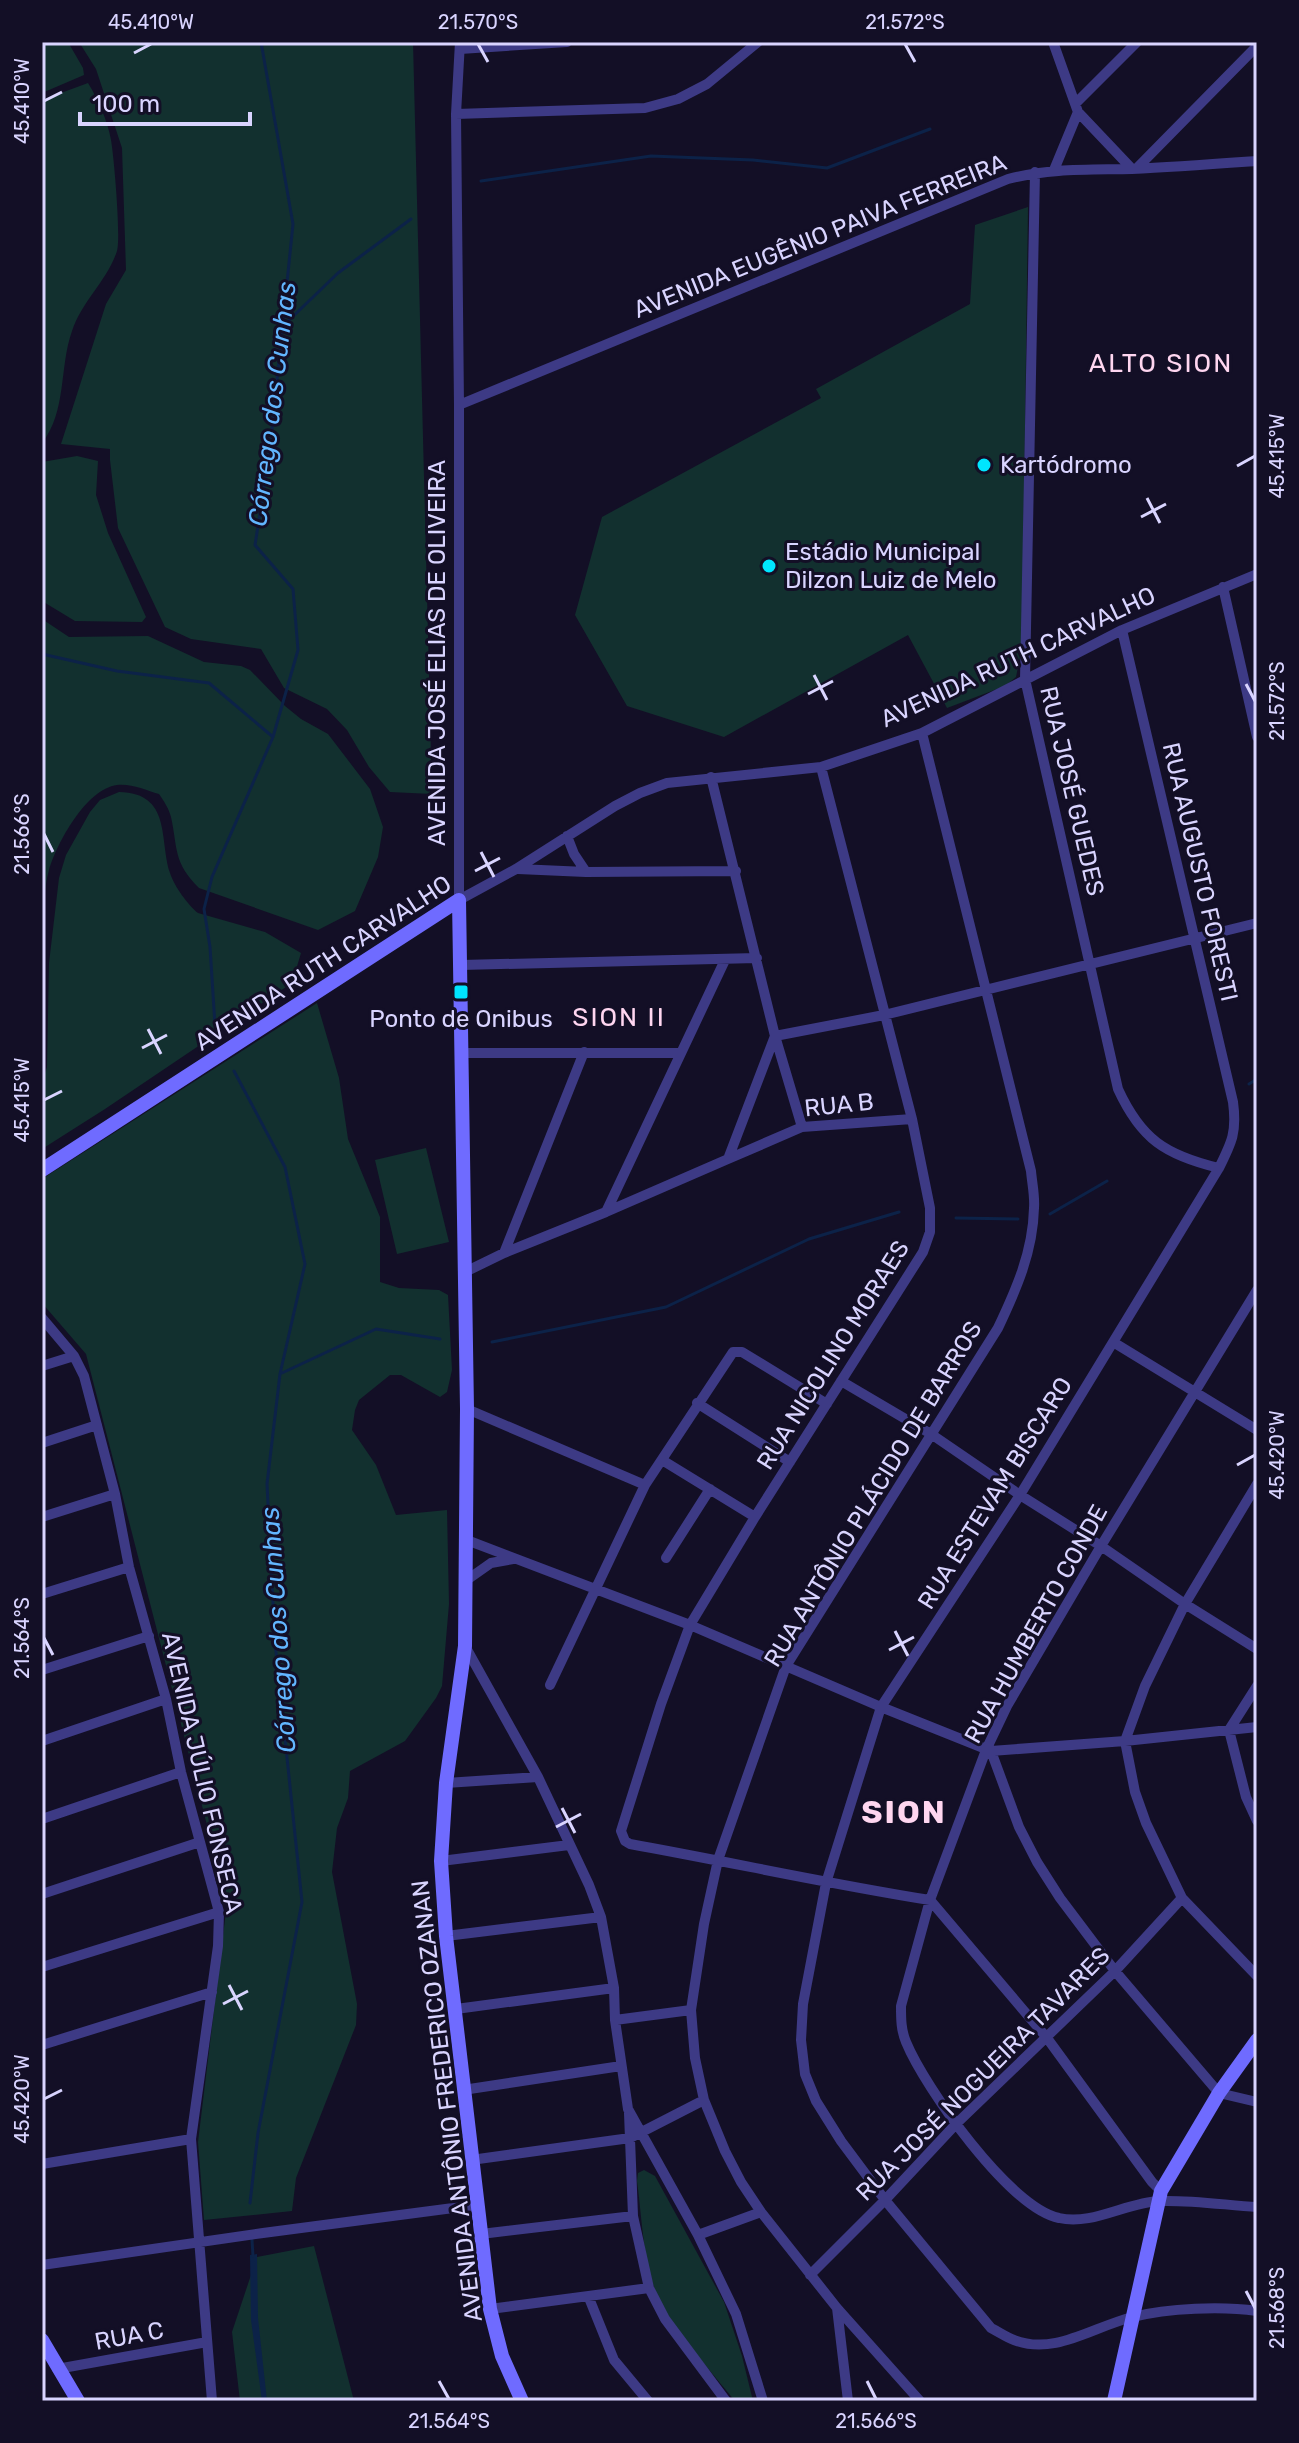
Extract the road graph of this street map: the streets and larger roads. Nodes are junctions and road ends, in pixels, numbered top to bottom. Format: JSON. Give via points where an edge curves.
{"nodes":[{"id":1,"x":567,"y":42,"type":"edge"},
{"id":2,"x":758,"y":42,"type":"edge"},
{"id":3,"x":1053,"y":42,"type":"edge"},
{"id":4,"x":1137,"y":42,"type":"edge"},
{"id":5,"x":460,"y":46,"type":"edge"},
{"id":6,"x":1257,"y":46,"type":"edge"},
{"id":7,"x":1076,"y":108,"type":"junction"},
{"id":8,"x":456,"y":114,"type":"junction"},
{"id":9,"x":1257,"y":161,"type":"edge"},
{"id":10,"x":1134,"y":168,"type":"junction"},
{"id":11,"x":1054,"y":170,"type":"junction"},
{"id":12,"x":1035,"y":172,"type":"junction"},
{"id":13,"x":459,"y":405,"type":"junction"},
{"id":14,"x":1257,"y":574,"type":"edge"},
{"id":15,"x":1223,"y":587,"type":"junction"},
{"id":16,"x":1122,"y":630,"type":"junction"},
{"id":17,"x":1025,"y":679,"type":"junction"},
{"id":18,"x":922,"y":733,"type":"junction"},
{"id":19,"x":1257,"y":737,"type":"edge"},
{"id":20,"x":821,"y":767,"type":"junction"},
{"id":21,"x":711,"y":777,"type":"junction"},
{"id":22,"x":567,"y":836,"type":"junction"},
{"id":23,"x":516,"y":869,"type":"junction"},
{"id":24,"x":736,"y":871,"type":"junction"},
{"id":25,"x":586,"y":872,"type":"junction"},
{"id":26,"x":459,"y":900,"type":"junction"},
{"id":27,"x":1257,"y":923,"type":"edge"},
{"id":28,"x":1195,"y":938,"type":"junction"},
{"id":29,"x":757,"y":958,"type":"junction"},
{"id":30,"x":725,"y":960,"type":"junction"},
{"id":31,"x":1090,"y":963,"type":"junction"},
{"id":32,"x":461,"y":965,"type":"junction"},
{"id":33,"x":986,"y":989,"type":"junction"},
{"id":34,"x":884,"y":1015,"type":"junction"},
{"id":35,"x":775,"y":1036,"type":"junction"},
{"id":36,"x":584,"y":1052,"type":"junction"},
{"id":37,"x":463,"y":1053,"type":"junction"},
{"id":38,"x":680,"y":1053,"type":"junction"},
{"id":39,"x":912,"y":1119,"type":"junction"},
{"id":40,"x":802,"y":1127,"type":"junction"},
{"id":41,"x":728,"y":1159,"type":"junction"},
{"id":42,"x":1219,"y":1168,"type":"junction"},
{"id":43,"x":42,"y":1170,"type":"edge"},
{"id":44,"x":606,"y":1212,"type":"junction"},
{"id":45,"x":504,"y":1253,"type":"junction"},
{"id":46,"x":465,"y":1272,"type":"junction"},
{"id":47,"x":1257,"y":1290,"type":"edge"},
{"id":48,"x":42,"y":1318,"type":"edge"},
{"id":49,"x":1113,"y":1342,"type":"junction"},
{"id":50,"x":74,"y":1356,"type":"junction"},
{"id":51,"x":42,"y":1366,"type":"edge"},
{"id":52,"x":841,"y":1381,"type":"junction"},
{"id":53,"x":1196,"y":1392,"type":"junction"},
{"id":54,"x":697,"y":1403,"type":"junction"},
{"id":55,"x":827,"y":1404,"type":"junction"},
{"id":56,"x":467,"y":1409,"type":"junction"},
{"id":57,"x":97,"y":1425,"type":"junction"},
{"id":58,"x":1257,"y":1430,"type":"edge"},
{"id":59,"x":931,"y":1434,"type":"junction"},
{"id":60,"x":42,"y":1443,"type":"edge"},
{"id":61,"x":662,"y":1460,"type":"junction"},
{"id":62,"x":790,"y":1462,"type":"junction"},
{"id":63,"x":1257,"y":1484,"type":"edge"},
{"id":64,"x":645,"y":1485,"type":"junction"},
{"id":65,"x":710,"y":1489,"type":"junction"},
{"id":66,"x":115,"y":1494,"type":"junction"},
{"id":67,"x":1020,"y":1495,"type":"junction"},
{"id":68,"x":42,"y":1517,"type":"edge"},
{"id":69,"x":755,"y":1517,"type":"junction"},
{"id":70,"x":464,"y":1539,"type":"junction"},
{"id":71,"x":1101,"y":1546,"type":"junction"},
{"id":72,"x":519,"y":1558,"type":"junction"},
{"id":73,"x":666,"y":1558,"type":"dead end"},
{"id":74,"x":129,"y":1567,"type":"junction"},
{"id":75,"x":464,"y":1582,"type":"junction"},
{"id":76,"x":594,"y":1588,"type":"junction"},
{"id":77,"x":42,"y":1594,"type":"edge"},
{"id":78,"x":1185,"y":1604,"type":"junction"},
{"id":79,"x":690,"y":1625,"type":"junction"},
{"id":80,"x":149,"y":1636,"type":"junction"},
{"id":81,"x":465,"y":1646,"type":"junction"},
{"id":82,"x":1257,"y":1649,"type":"edge"},
{"id":83,"x":786,"y":1666,"type":"junction"},
{"id":84,"x":42,"y":1670,"type":"edge"},
{"id":85,"x":550,"y":1685,"type":"dead end"},
{"id":86,"x":1257,"y":1686,"type":"edge"},
{"id":87,"x":166,"y":1699,"type":"junction"},
{"id":88,"x":881,"y":1707,"type":"junction"},
{"id":89,"x":1257,"y":1727,"type":"edge"},
{"id":90,"x":1229,"y":1730,"type":"junction"},
{"id":91,"x":42,"y":1741,"type":"edge"},
{"id":92,"x":1125,"y":1741,"type":"junction"},
{"id":93,"x":988,"y":1750,"type":"junction"},
{"id":94,"x":181,"y":1772,"type":"junction"},
{"id":95,"x":538,"y":1777,"type":"junction"},
{"id":96,"x":446,"y":1783,"type":"junction"},
{"id":97,"x":42,"y":1819,"type":"edge"},
{"id":98,"x":1257,"y":1821,"type":"edge"},
{"id":99,"x":200,"y":1842,"type":"junction"},
{"id":100,"x":569,"y":1845,"type":"junction"},
{"id":101,"x":718,"y":1860,"type":"junction"},
{"id":102,"x":441,"y":1861,"type":"junction"},
{"id":103,"x":826,"y":1883,"type":"junction"},
{"id":104,"x":42,"y":1894,"type":"edge"},
{"id":105,"x":1182,"y":1898,"type":"junction"},
{"id":106,"x":930,"y":1900,"type":"junction"},
{"id":107,"x":219,"y":1912,"type":"junction"},
{"id":108,"x":601,"y":1917,"type":"junction"},
{"id":109,"x":446,"y":1936,"type":"junction"},
{"id":110,"x":42,"y":1967,"type":"edge"},
{"id":111,"x":1115,"y":1971,"type":"junction"},
{"id":112,"x":1257,"y":1976,"type":"edge"},
{"id":113,"x":614,"y":1988,"type":"junction"},
{"id":114,"x":212,"y":1992,"type":"junction"},
{"id":115,"x":456,"y":2009,"type":"junction"},
{"id":116,"x":691,"y":2010,"type":"junction"},
{"id":117,"x":615,"y":2020,"type":"junction"},
{"id":118,"x":1047,"y":2038,"type":"junction"},
{"id":119,"x":1257,"y":2040,"type":"edge"},
{"id":120,"x":42,"y":2045,"type":"edge"},
{"id":121,"x":621,"y":2066,"type":"junction"},
{"id":122,"x":463,"y":2090,"type":"junction"},
{"id":123,"x":1219,"y":2093,"type":"junction"},
{"id":124,"x":704,"y":2100,"type":"junction"},
{"id":125,"x":1257,"y":2102,"type":"edge"},
{"id":126,"x":628,"y":2109,"type":"junction"},
{"id":127,"x":955,"y":2125,"type":"junction"},
{"id":128,"x":642,"y":2133,"type":"junction"},
{"id":129,"x":630,"y":2138,"type":"junction"},
{"id":130,"x":191,"y":2139,"type":"junction"},
{"id":131,"x":471,"y":2160,"type":"junction"},
{"id":132,"x":42,"y":2164,"type":"edge"},
{"id":133,"x":1159,"y":2196,"type":"junction"},
{"id":134,"x":885,"y":2200,"type":"junction"},
{"id":135,"x":476,"y":2205,"type":"junction"},
{"id":136,"x":1257,"y":2207,"type":"edge"},
{"id":137,"x":761,"y":2212,"type":"junction"},
{"id":138,"x":633,"y":2216,"type":"junction"},
{"id":139,"x":481,"y":2234,"type":"junction"},
{"id":140,"x":698,"y":2235,"type":"junction"},
{"id":141,"x":198,"y":2243,"type":"junction"},
{"id":142,"x":42,"y":2265,"type":"edge"},
{"id":143,"x":810,"y":2275,"type":"junction"},
{"id":144,"x":649,"y":2288,"type":"junction"},
{"id":145,"x":589,"y":2298,"type":"junction"},
{"id":146,"x":837,"y":2308,"type":"junction"},
{"id":147,"x":490,"y":2309,"type":"junction"},
{"id":148,"x":1257,"y":2311,"type":"edge"},
{"id":149,"x":1134,"y":2316,"type":"junction"},
{"id":150,"x":42,"y":2340,"type":"edge"},
{"id":151,"x":207,"y":2342,"type":"junction"},
{"id":152,"x":57,"y":2369,"type":"junction"},
{"id":153,"x":78,"y":2401,"type":"edge"},
{"id":154,"x":212,"y":2401,"type":"edge"},
{"id":155,"x":522,"y":2401,"type":"edge"},
{"id":156,"x":648,"y":2401,"type":"edge"},
{"id":157,"x":726,"y":2401,"type":"edge"},
{"id":158,"x":763,"y":2401,"type":"edge"},
{"id":159,"x":848,"y":2401,"type":"edge"},
{"id":160,"x":920,"y":2401,"type":"edge"},
{"id":161,"x":1114,"y":2401,"type":"edge"}],
"edges":[{"from":1,"to":5,"type":"street"},
{"from":2,"to":8,"type":"street","via":[[707,84],[645,108]]},
{"from":3,"to":7,"type":"street"},
{"from":4,"to":7,"type":"street"},
{"from":5,"to":8,"type":"street","name":"AVENIDA JOSÉ ELIAS DE OLIVEIRA"},
{"from":6,"to":10,"type":"street"},
{"from":7,"to":10,"type":"street"},
{"from":7,"to":11,"type":"street"},
{"from":8,"to":13,"type":"street","name":"AVENIDA JOSÉ ELIAS DE OLIVEIRA"},
{"from":9,"to":10,"type":"street","name":"AVENIDA EUGÊNIO PAIVA FERREIRA"},
{"from":10,"to":11,"type":"street","name":"AVENIDA EUGÊNIO PAIVA FERREIRA"},
{"from":11,"to":12,"type":"street","name":"AVENIDA EUGÊNIO PAIVA FERREIRA"},
{"from":12,"to":13,"type":"street","name":"AVENIDA EUGÊNIO PAIVA FERREIRA"},
{"from":12,"to":17,"type":"street","name":"RUA JOSÉ GUEDES"},
{"from":13,"to":26,"type":"street","name":"AVENIDA JOSÉ ELIAS DE OLIVEIRA"},
{"from":14,"to":15,"type":"street","name":"AVENIDA RUTH CARVALHO"},
{"from":15,"to":16,"type":"street","name":"AVENIDA RUTH CARVALHO"},
{"from":15,"to":19,"type":"street"},
{"from":16,"to":17,"type":"street","name":"AVENIDA RUTH CARVALHO"},
{"from":16,"to":28,"type":"street","name":"RUA AUGUSTO FORESTI"},
{"from":17,"to":18,"type":"street","name":"AVENIDA RUTH CARVALHO"},
{"from":17,"to":31,"type":"street","name":"RUA JOSÉ GUEDES"},
{"from":18,"to":20,"type":"street","name":"AVENIDA RUTH CARVALHO"},
{"from":18,"to":33,"type":"street","name":"RUA ANTÔNIO PLÁCIDO DE BARROS"},
{"from":20,"to":21,"type":"street","name":"AVENIDA RUTH CARVALHO"},
{"from":20,"to":34,"type":"street","name":"RUA NICOLINO MORAES"},
{"from":21,"to":22,"type":"street","name":"AVENIDA RUTH CARVALHO","via":[[640,793]]},
{"from":21,"to":24,"type":"street"},
{"from":22,"to":23,"type":"street","name":"AVENIDA RUTH CARVALHO"},
{"from":22,"to":25,"type":"street"},
{"from":23,"to":25,"type":"street"},
{"from":23,"to":26,"type":"street","name":"AVENIDA RUTH CARVALHO"},
{"from":24,"to":25,"type":"street"},
{"from":24,"to":29,"type":"street"},
{"from":26,"to":32,"type":"street","name":"AVENIDA JOSÉ ELIAS DE OLIVEIRA"},
{"from":26,"to":43,"type":"street","name":"AVENIDA RUTH CARVALHO"},
{"from":27,"to":28,"type":"street"},
{"from":28,"to":31,"type":"street"},
{"from":28,"to":42,"type":"street","name":"RUA AUGUSTO FORESTI","via":[[1236,1123]]},
{"from":29,"to":30,"type":"street"},
{"from":29,"to":35,"type":"street"},
{"from":30,"to":32,"type":"street"},
{"from":30,"to":38,"type":"street"},
{"from":31,"to":33,"type":"street"},
{"from":31,"to":42,"type":"street","name":"RUA JOSÉ GUEDES","via":[[1118,1089],[1130,1115],[1170,1153]]},
{"from":32,"to":37,"type":"street","name":"AVENIDA JOSÉ ELIAS DE OLIVEIRA"},
{"from":33,"to":34,"type":"street"},
{"from":33,"to":59,"type":"street","name":"RUA ANTÔNIO PLÁCIDO DE BARROS","via":[[1035,1207],[1019,1284]]},
{"from":34,"to":35,"type":"street"},
{"from":34,"to":39,"type":"street","name":"RUA NICOLINO MORAES"},
{"from":35,"to":40,"type":"street"},
{"from":35,"to":41,"type":"street"},
{"from":36,"to":37,"type":"street"},
{"from":36,"to":38,"type":"street"},
{"from":36,"to":45,"type":"street"},
{"from":37,"to":46,"type":"street","name":"AVENIDA JOSÉ ELIAS DE OLIVEIRA"},
{"from":38,"to":44,"type":"street"},
{"from":39,"to":40,"type":"street","name":"RUA B"},
{"from":39,"to":52,"type":"street","name":"RUA NICOLINO MORAES","via":[[930,1232],[923,1252]]},
{"from":40,"to":41,"type":"street","name":"RUA B"},
{"from":41,"to":44,"type":"street","name":"RUA B"},
{"from":42,"to":49,"type":"street","name":"RUA ESTEVAM BISCARO"},
{"from":44,"to":45,"type":"street","name":"RUA B"},
{"from":45,"to":46,"type":"street","name":"RUA B"},
{"from":46,"to":56,"type":"street","name":"AVENIDA JOSÉ ELIAS DE OLIVEIRA"},
{"from":47,"to":53,"type":"street","name":"RUA HUMBERTO CONDE"},
{"from":48,"to":50,"type":"street","name":"AVENIDA JÚLIO FONSECA"},
{"from":49,"to":53,"type":"street"},
{"from":49,"to":67,"type":"street","name":"RUA ESTEVAM BISCARO"},
{"from":50,"to":51,"type":"street"},
{"from":50,"to":57,"type":"street","name":"AVENIDA JÚLIO FONSECA"},
{"from":52,"to":55,"type":"street","name":"RUA NICOLINO MORAES"},
{"from":52,"to":59,"type":"street"},
{"from":53,"to":58,"type":"street"},
{"from":53,"to":71,"type":"street","name":"RUA HUMBERTO CONDE"},
{"from":54,"to":55,"type":"street","via":[[724,1362],[733,1352],[742,1352]]},
{"from":54,"to":61,"type":"street"},
{"from":54,"to":62,"type":"street"},
{"from":55,"to":62,"type":"street","name":"RUA NICOLINO MORAES"},
{"from":56,"to":64,"type":"street"},
{"from":56,"to":70,"type":"street","name":"AVENIDA ANTÔNIO FREDERICO OZANAN"},
{"from":57,"to":60,"type":"street"},
{"from":57,"to":66,"type":"street","name":"AVENIDA JÚLIO FONSECA"},
{"from":59,"to":67,"type":"street"},
{"from":59,"to":83,"type":"street","name":"RUA ANTÔNIO PLÁCIDO DE BARROS"},
{"from":61,"to":64,"type":"street"},
{"from":61,"to":65,"type":"street"},
{"from":62,"to":69,"type":"street","name":"RUA NICOLINO MORAES"},
{"from":63,"to":78,"type":"street"},
{"from":64,"to":76,"type":"street"},
{"from":65,"to":69,"type":"street"},
{"from":65,"to":73,"type":"street"},
{"from":66,"to":68,"type":"street"},
{"from":66,"to":74,"type":"street","name":"AVENIDA JÚLIO FONSECA"},
{"from":67,"to":71,"type":"street"},
{"from":67,"to":88,"type":"street","name":"RUA ESTEVAM BISCARO"},
{"from":69,"to":79,"type":"street","name":"RUA NICOLINO MORAES"},
{"from":70,"to":72,"type":"street"},
{"from":70,"to":75,"type":"street","name":"AVENIDA ANTÔNIO FREDERICO OZANAN"},
{"from":71,"to":78,"type":"street"},
{"from":71,"to":93,"type":"street","name":"RUA HUMBERTO CONDE","via":[[1007,1706]]},
{"from":72,"to":75,"type":"street","via":[[491,1563]]},
{"from":72,"to":76,"type":"street"},
{"from":74,"to":77,"type":"street"},
{"from":74,"to":80,"type":"street","name":"AVENIDA JÚLIO FONSECA"},
{"from":75,"to":81,"type":"street","name":"AVENIDA ANTÔNIO FREDERICO OZANAN"},
{"from":76,"to":79,"type":"street"},
{"from":76,"to":85,"type":"street"},
{"from":78,"to":82,"type":"street"},
{"from":78,"to":92,"type":"street"},
{"from":79,"to":83,"type":"street"},
{"from":79,"to":101,"type":"street","name":"RUA NICOLINO MORAES","via":[[621,1831],[630,1844]]},
{"from":80,"to":84,"type":"street"},
{"from":80,"to":87,"type":"street","name":"AVENIDA JÚLIO FONSECA"},
{"from":81,"to":95,"type":"street"},
{"from":81,"to":96,"type":"street","name":"AVENIDA ANTÔNIO FREDERICO OZANAN"},
{"from":83,"to":88,"type":"street"},
{"from":83,"to":101,"type":"street","name":"RUA ANTÔNIO PLÁCIDO DE BARROS"},
{"from":86,"to":90,"type":"street"},
{"from":87,"to":91,"type":"street"},
{"from":87,"to":94,"type":"street","name":"AVENIDA JÚLIO FONSECA"},
{"from":88,"to":93,"type":"street"},
{"from":88,"to":103,"type":"street","name":"RUA ESTEVAM BISCARO"},
{"from":89,"to":90,"type":"street"},
{"from":90,"to":92,"type":"street"},
{"from":90,"to":98,"type":"street"},
{"from":92,"to":93,"type":"street"},
{"from":92,"to":105,"type":"street","via":[[1146,1823]]},
{"from":93,"to":106,"type":"street","name":"RUA HUMBERTO CONDE"},
{"from":93,"to":111,"type":"street","via":[[1037,1862]]},
{"from":94,"to":97,"type":"street"},
{"from":94,"to":99,"type":"street","name":"AVENIDA JÚLIO FONSECA"},
{"from":95,"to":96,"type":"street"},
{"from":95,"to":100,"type":"street"},
{"from":96,"to":102,"type":"street","name":"AVENIDA ANTÔNIO FREDERICO OZANAN"},
{"from":99,"to":104,"type":"street"},
{"from":99,"to":107,"type":"street","name":"AVENIDA JÚLIO FONSECA"},
{"from":100,"to":102,"type":"street"},
{"from":100,"to":108,"type":"street"},
{"from":101,"to":103,"type":"street"},
{"from":101,"to":116,"type":"street","name":"RUA ANTÔNIO PLÁCIDO DE BARROS"},
{"from":102,"to":109,"type":"street","name":"AVENIDA ANTÔNIO FREDERICO OZANAN"},
{"from":103,"to":106,"type":"street"},
{"from":103,"to":134,"type":"street","name":"RUA ESTEVAM BISCARO","via":[[803,2004],[805,2074],[841,2141]]},
{"from":105,"to":111,"type":"street","name":"RUA JOSÉ NOGUEIRA TAVARES"},
{"from":105,"to":112,"type":"street"},
{"from":106,"to":118,"type":"street"},
{"from":106,"to":127,"type":"street","name":"RUA HUMBERTO CONDE","via":[[901,2022],[921,2072]]},
{"from":107,"to":110,"type":"street"},
{"from":107,"to":114,"type":"street","name":"AVENIDA JÚLIO FONSECA"},
{"from":108,"to":109,"type":"street"},
{"from":108,"to":113,"type":"street"},
{"from":109,"to":115,"type":"street","name":"AVENIDA ANTÔNIO FREDERICO OZANAN"},
{"from":111,"to":118,"type":"street","name":"RUA JOSÉ NOGUEIRA TAVARES"},
{"from":111,"to":123,"type":"street"},
{"from":113,"to":115,"type":"street"},
{"from":113,"to":117,"type":"street"},
{"from":114,"to":120,"type":"street"},
{"from":114,"to":130,"type":"street","name":"AVENIDA JÚLIO FONSECA"},
{"from":115,"to":122,"type":"street","name":"AVENIDA ANTÔNIO FREDERICO OZANAN"},
{"from":116,"to":117,"type":"street"},
{"from":116,"to":124,"type":"street","name":"RUA ANTÔNIO PLÁCIDO DE BARROS"},
{"from":117,"to":121,"type":"street"},
{"from":118,"to":127,"type":"street","name":"RUA JOSÉ NOGUEIRA TAVARES"},
{"from":118,"to":133,"type":"street"},
{"from":119,"to":123,"type":"street"},
{"from":121,"to":122,"type":"street"},
{"from":121,"to":126,"type":"street"},
{"from":122,"to":131,"type":"street","name":"AVENIDA ANTÔNIO FREDERICO OZANAN"},
{"from":123,"to":125,"type":"street"},
{"from":123,"to":133,"type":"street"},
{"from":124,"to":128,"type":"street"},
{"from":124,"to":137,"type":"street","name":"RUA ANTÔNIO PLÁCIDO DE BARROS","via":[[725,2151]]},
{"from":126,"to":128,"type":"street"},
{"from":126,"to":129,"type":"street"},
{"from":127,"to":133,"type":"street","name":"RUA HUMBERTO CONDE","via":[[1042,2213],[1081,2219]]},
{"from":127,"to":134,"type":"street","name":"RUA JOSÉ NOGUEIRA TAVARES"},
{"from":128,"to":129,"type":"street"},
{"from":128,"to":140,"type":"street"},
{"from":129,"to":131,"type":"street"},
{"from":129,"to":138,"type":"street"},
{"from":130,"to":132,"type":"street"},
{"from":130,"to":141,"type":"street","name":"AVENIDA JÚLIO FONSECA"},
{"from":131,"to":135,"type":"street","name":"AVENIDA ANTÔNIO FREDERICO OZANAN"},
{"from":133,"to":136,"type":"street","name":"RUA HUMBERTO CONDE"},
{"from":133,"to":149,"type":"street"},
{"from":134,"to":143,"type":"street","name":"RUA JOSÉ NOGUEIRA TAVARES"},
{"from":134,"to":149,"type":"street","name":"RUA ESTEVAM BISCARO","via":[[991,2328],[1016,2341],[1067,2341]]},
{"from":135,"to":139,"type":"street","name":"AVENIDA ANTÔNIO FREDERICO OZANAN"},
{"from":135,"to":141,"type":"street"},
{"from":137,"to":140,"type":"street"},
{"from":137,"to":143,"type":"street","name":"RUA ANTÔNIO PLÁCIDO DE BARROS"},
{"from":138,"to":139,"type":"street"},
{"from":138,"to":144,"type":"street"},
{"from":139,"to":147,"type":"street","name":"AVENIDA ANTÔNIO FREDERICO OZANAN"},
{"from":140,"to":158,"type":"street","via":[[736,2314]]},
{"from":141,"to":142,"type":"street"},
{"from":141,"to":151,"type":"street","name":"AVENIDA JÚLIO FONSECA"},
{"from":143,"to":146,"type":"street","name":"RUA ANTÔNIO PLÁCIDO DE BARROS"},
{"from":144,"to":145,"type":"street"},
{"from":144,"to":157,"type":"street","via":[[665,2319]]},
{"from":145,"to":147,"type":"street"},
{"from":145,"to":156,"type":"street","via":[[614,2360]]},
{"from":146,"to":159,"type":"street"},
{"from":146,"to":160,"type":"street","name":"RUA ANTÔNIO PLÁCIDO DE BARROS"},
{"from":147,"to":155,"type":"street","name":"AVENIDA ANTÔNIO FREDERICO OZANAN","via":[[502,2356]]},
{"from":148,"to":149,"type":"street","name":"RUA ESTEVAM BISCARO","via":[[1209,2307]]},
{"from":149,"to":161,"type":"street"},
{"from":150,"to":152,"type":"street"},
{"from":151,"to":152,"type":"street","name":"RUA C"},
{"from":151,"to":154,"type":"street","name":"AVENIDA JÚLIO FONSECA"},
{"from":152,"to":153,"type":"street"}]}
